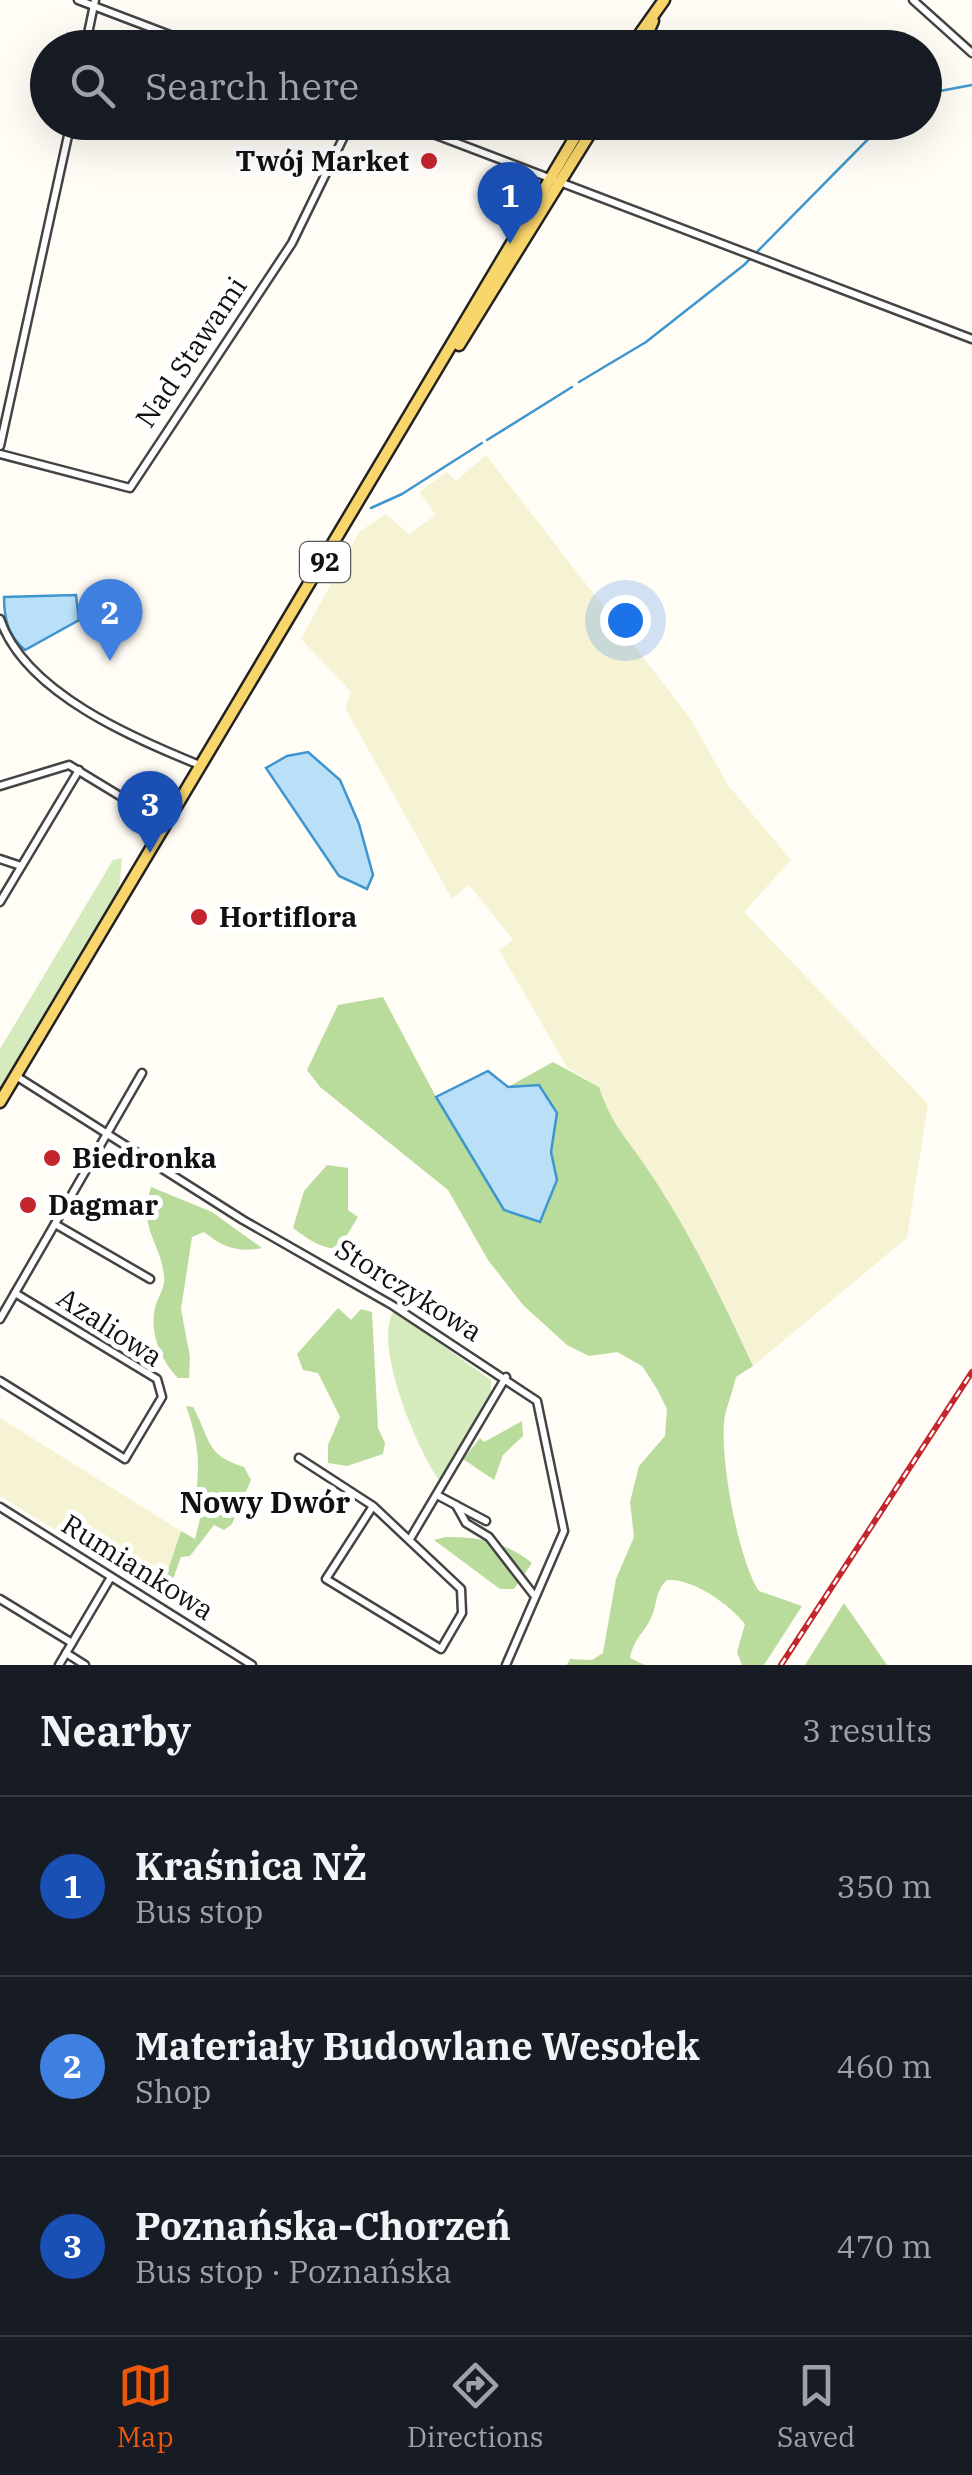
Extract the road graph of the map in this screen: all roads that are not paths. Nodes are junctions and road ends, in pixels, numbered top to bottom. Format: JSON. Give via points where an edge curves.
{"nodes":[{"id":1,"x":78,"y":0,"type":"edge"},
{"id":2,"x":664,"y":0,"type":"edge"},
{"id":3,"x":913,"y":0,"type":"edge"},
{"id":4,"x":94,"y":3,"type":"edge"},
{"id":5,"x":654,"y":16,"type":"junction"},
{"id":6,"x":88,"y":30,"type":"edge"},
{"id":7,"x":160,"y":30,"type":"edge"},
{"id":8,"x":644,"y":30,"type":"edge"},
{"id":9,"x":648,"y":30,"type":"edge"},
{"id":10,"x":972,"y":53,"type":"edge"},
{"id":11,"x":67,"y":140,"type":"edge"},
{"id":12,"x":343,"y":140,"type":"edge"},
{"id":13,"x":449,"y":140,"type":"edge"},
{"id":14,"x":575,"y":140,"type":"edge"},
{"id":15,"x":585,"y":140,"type":"edge"},
{"id":16,"x":556,"y":181,"type":"junction"},
{"id":17,"x":972,"y":338,"type":"edge"},
{"id":18,"x":0,"y":446,"type":"edge"},
{"id":19,"x":0,"y":454,"type":"edge"},
{"id":20,"x":0,"y":619,"type":"edge"},
{"id":21,"x":202,"y":766,"type":"junction"},
{"id":22,"x":79,"y":770,"type":"junction"},
{"id":23,"x":0,"y":786,"type":"edge"},
{"id":24,"x":168,"y":824,"type":"junction"},
{"id":25,"x":0,"y":858,"type":"edge"},
{"id":26,"x":21,"y":866,"type":"junction"},
{"id":27,"x":0,"y":902,"type":"edge"},
{"id":28,"x":142,"y":1073,"type":"dead end"},
{"id":29,"x":16,"y":1076,"type":"junction"},
{"id":30,"x":0,"y":1102,"type":"edge"},
{"id":31,"x":108,"y":1134,"type":"junction"},
{"id":32,"x":55,"y":1224,"type":"junction"},
{"id":33,"x":150,"y":1279,"type":"dead end"},
{"id":34,"x":15,"y":1293,"type":"junction"},
{"id":35,"x":0,"y":1319,"type":"edge"},
{"id":36,"x":506,"y":1377,"type":"junction"},
{"id":37,"x":0,"y":1381,"type":"edge"},
{"id":38,"x":299,"y":1458,"type":"dead end"},
{"id":39,"x":437,"y":1494,"type":"junction"},
{"id":40,"x":456,"y":1505,"type":"junction"},
{"id":41,"x":373,"y":1506,"type":"junction"},
{"id":42,"x":0,"y":1507,"type":"edge"},
{"id":43,"x":486,"y":1521,"type":"dead end"},
{"id":44,"x":410,"y":1539,"type":"junction"},
{"id":45,"x":111,"y":1577,"type":"junction"},
{"id":46,"x":533,"y":1594,"type":"junction"},
{"id":47,"x":0,"y":1598,"type":"edge"},
{"id":48,"x":72,"y":1644,"type":"junction"},
{"id":49,"x":66,"y":1654,"type":"junction"},
{"id":50,"x":60,"y":1665,"type":"edge"},
{"id":51,"x":86,"y":1665,"type":"edge"},
{"id":52,"x":252,"y":1665,"type":"edge"},
{"id":53,"x":506,"y":1665,"type":"edge"}],
"edges":[{"from":1,"to":4,"type":"street"},
{"from":2,"to":5,"type":"main road"},
{"from":3,"to":10,"type":"street"},
{"from":4,"to":6,"type":"street"},
{"from":4,"to":7,"type":"street"},
{"from":5,"to":8,"type":"main road"},
{"from":5,"to":9,"type":"main road"},
{"from":11,"to":18,"type":"street"},
{"from":12,"to":19,"type":"street","name":"Nad Stawami","via":[[292,243],[130,488]]},
{"from":13,"to":16,"type":"street"},
{"from":14,"to":16,"type":"main road","number":"92"},
{"from":15,"to":16,"type":"main road","number":"92"},
{"from":16,"to":17,"type":"street"},
{"from":16,"to":21,"type":"main road","number":"92"},
{"from":20,"to":21,"type":"street","via":[[21,658],[55,687],[127,734]]},
{"from":21,"to":24,"type":"main road","number":"92"},
{"from":22,"to":23,"type":"street","via":[[64,764]]},
{"from":22,"to":24,"type":"street"},
{"from":22,"to":26,"type":"street"},
{"from":24,"to":29,"type":"main road","number":"92"},
{"from":25,"to":26,"type":"street"},
{"from":26,"to":27,"type":"street"},
{"from":28,"to":31,"type":"street"},
{"from":29,"to":30,"type":"main road","number":"92"},
{"from":29,"to":31,"type":"street","name":"Storczykowa"},
{"from":31,"to":32,"type":"street"},
{"from":31,"to":36,"type":"street","name":"Storczykowa"},
{"from":32,"to":33,"type":"street"},
{"from":32,"to":34,"type":"street"},
{"from":34,"to":35,"type":"street"},
{"from":34,"to":37,"type":"street","name":"Azaliowa","via":[[157,1379],[162,1398],[125,1459]]},
{"from":36,"to":39,"type":"street"},
{"from":36,"to":46,"type":"street","name":"Storczykowa","via":[[538,1401],[564,1531]]},
{"from":38,"to":41,"type":"street"},
{"from":39,"to":40,"type":"street"},
{"from":39,"to":44,"type":"street"},
{"from":40,"to":43,"type":"street"},
{"from":40,"to":46,"type":"street"},
{"from":41,"to":44,"type":"street"},
{"from":41,"to":44,"type":"street","via":[[326,1579],[441,1649],[462,1613],[461,1590]]},
{"from":42,"to":45,"type":"street","name":"Rumiankowa"},
{"from":45,"to":48,"type":"street"},
{"from":45,"to":52,"type":"street","name":"Rumiankowa"},
{"from":46,"to":53,"type":"street","name":"Storczykowa"},
{"from":47,"to":48,"type":"street"},
{"from":48,"to":49,"type":"street"},
{"from":49,"to":50,"type":"street"},
{"from":49,"to":51,"type":"street"}]}
